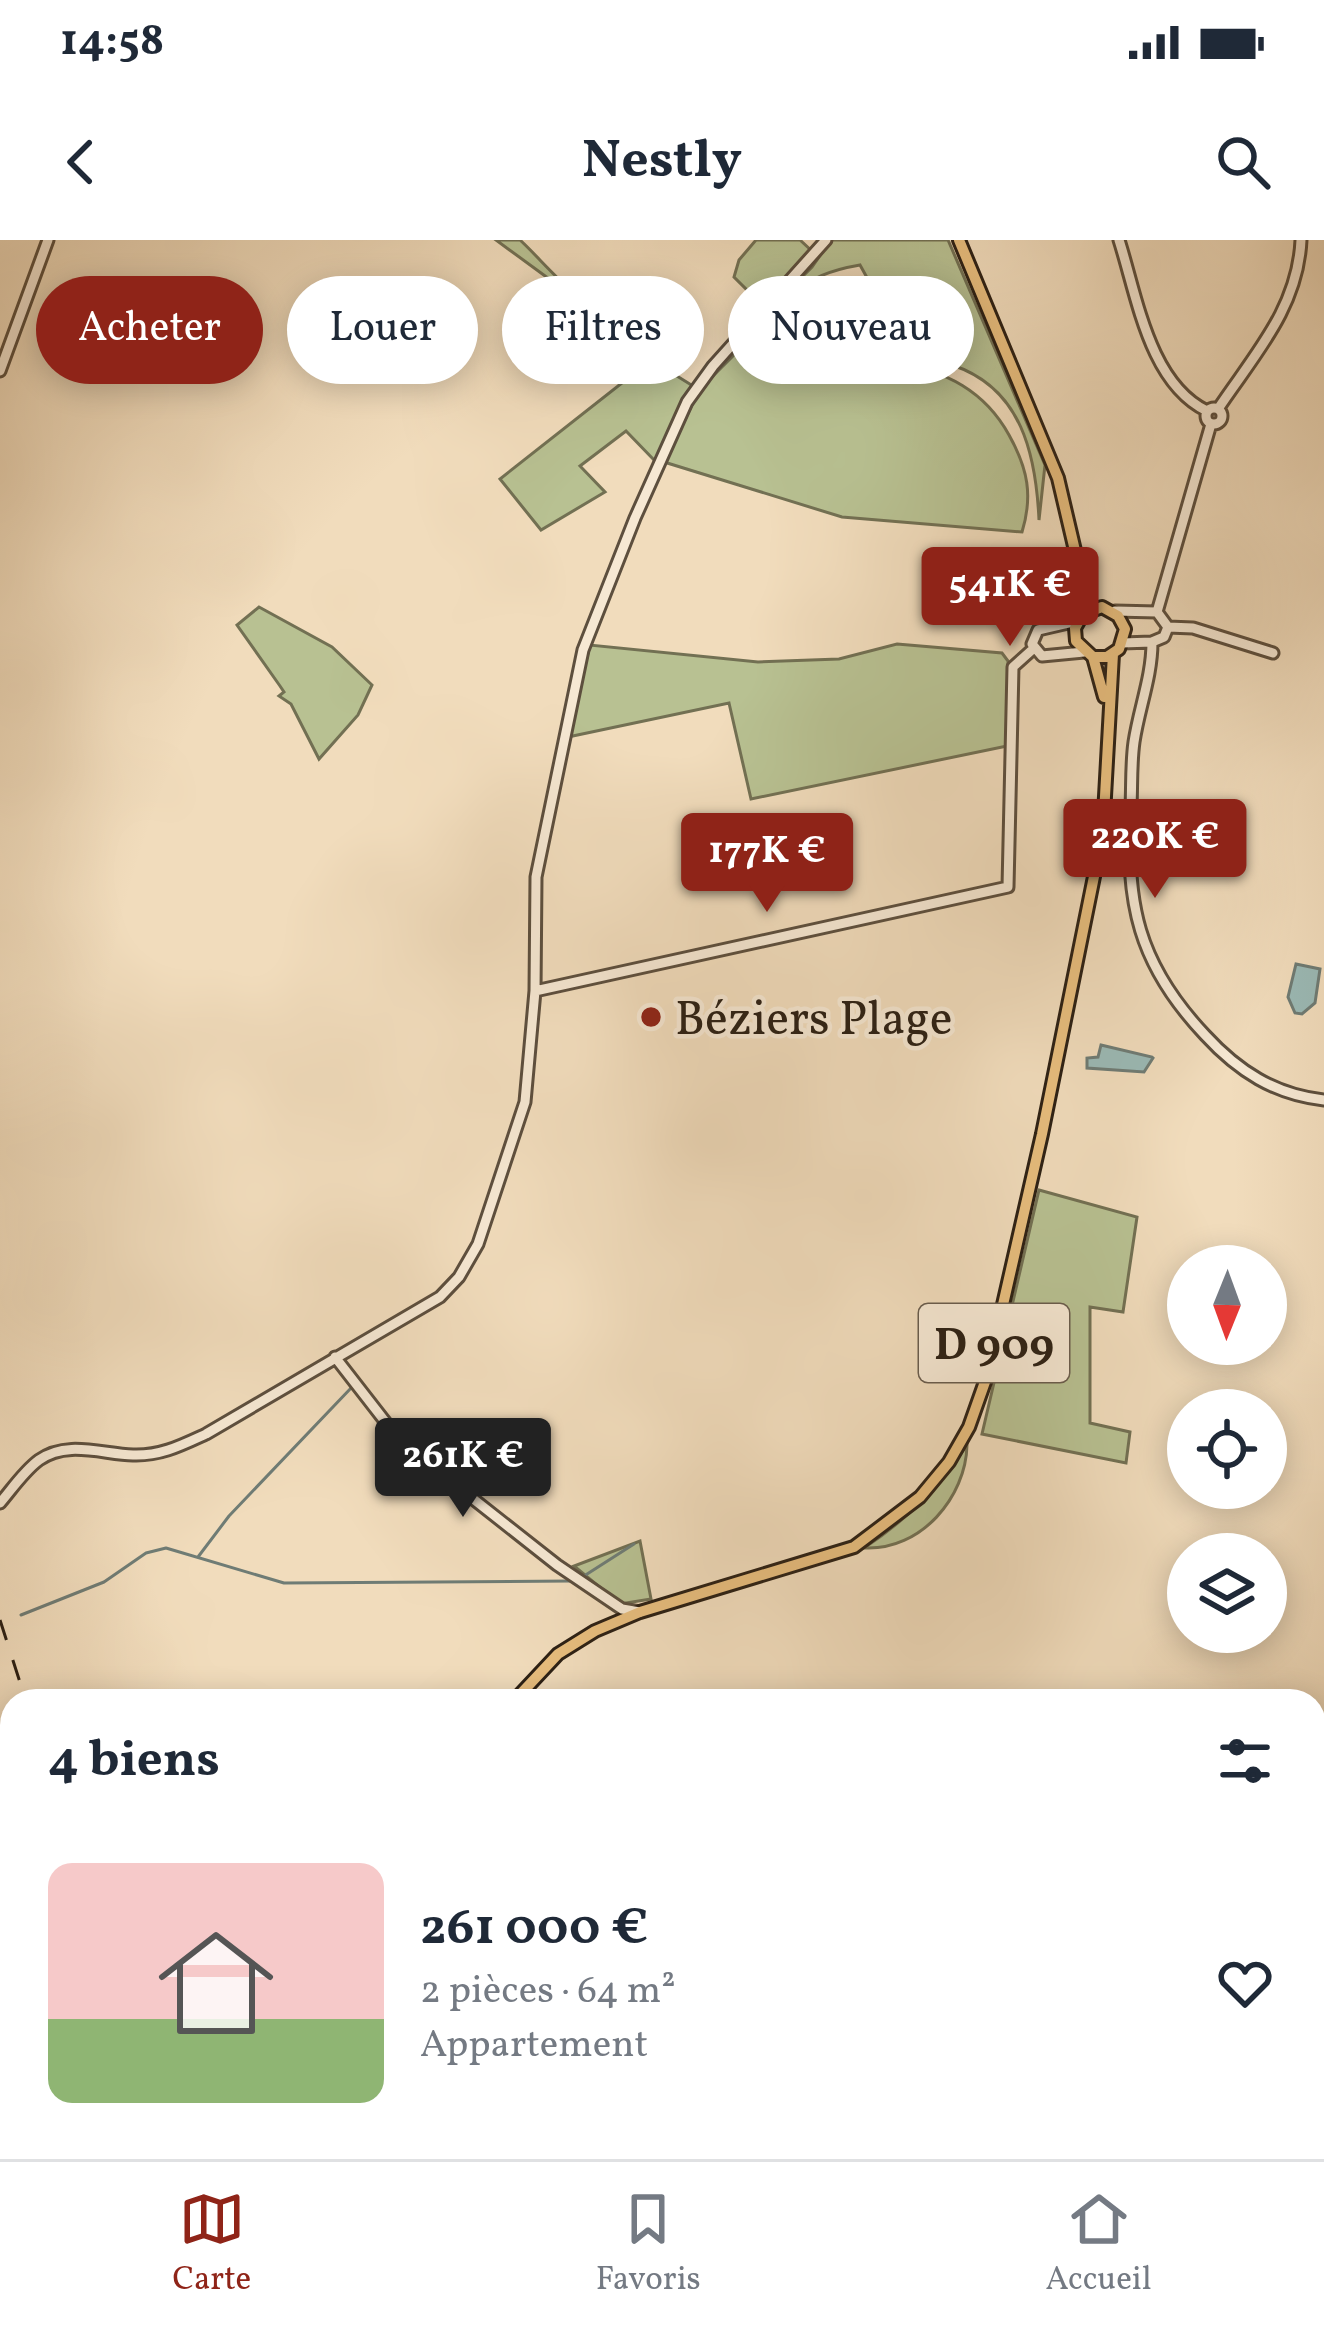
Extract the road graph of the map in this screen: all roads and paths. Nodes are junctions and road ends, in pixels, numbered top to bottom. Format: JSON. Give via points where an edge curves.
{"nodes":[{"id":1,"x":47,"y":240,"type":"edge"},
{"id":2,"x":826,"y":240,"type":"edge"},
{"id":3,"x":959,"y":240,"type":"edge"},
{"id":4,"x":1135,"y":240,"type":"edge"},
{"id":5,"x":1301,"y":240,"type":"edge"},
{"id":6,"x":1120,"y":242,"type":"edge"},
{"id":7,"x":0,"y":371,"type":"edge"},
{"id":8,"x":1213,"y":410,"type":"junction"},
{"id":9,"x":1079,"y":557,"type":"junction"},
{"id":10,"x":1108,"y":609,"type":"junction"},
{"id":11,"x":1157,"y":612,"type":"junction"},
{"id":12,"x":1080,"y":617,"type":"junction"},
{"id":13,"x":1168,"y":627,"type":"junction"},
{"id":14,"x":1152,"y":642,"type":"junction"},
{"id":15,"x":1118,"y":648,"type":"junction"},
{"id":16,"x":1033,"y":649,"type":"junction"},
{"id":17,"x":1273,"y":653,"type":"dead end"},
{"id":18,"x":1088,"y":654,"type":"junction"},
{"id":19,"x":1109,"y":717,"type":"junction"},
{"id":20,"x":536,"y":991,"type":"junction"},
{"id":21,"x":1324,"y":1100,"type":"edge"},
{"id":22,"x":335,"y":1357,"type":"junction"},
{"id":23,"x":0,"y":1503,"type":"edge"},
{"id":24,"x":640,"y":1612,"type":"junction"},
{"id":25,"x":525,"y":1689,"type":"edge"}],
"edges":[{"from":1,"to":7,"type":"street"},
{"from":2,"to":20,"type":"street","via":[[687,402],[583,650],[536,877]]},
{"from":3,"to":9,"type":"main road","via":[[1058,478]]},
{"from":4,"to":6,"type":"street"},
{"from":5,"to":8,"type":"street","via":[[1287,305]]},
{"from":6,"to":8,"type":"street","via":[[1161,365],[1178,389]]},
{"from":8,"to":11,"type":"street","via":[[1221,419],[1211,424]]},
{"from":9,"to":10,"type":"main road"},
{"from":9,"to":12,"type":"main road"},
{"from":10,"to":11,"type":"street"},
{"from":10,"to":12,"type":"main road"},
{"from":10,"to":15,"type":"main road","via":[[1122,622]]},
{"from":11,"to":13,"type":"street"},
{"from":12,"to":16,"type":"street","via":[[1038,630]]},
{"from":12,"to":18,"type":"main road","via":[[1076,641]]},
{"from":13,"to":14,"type":"street"},
{"from":13,"to":17,"type":"street"},
{"from":14,"to":15,"type":"street"},
{"from":14,"to":21,"type":"street","via":[[1133,747],[1129,837],[1144,948],[1172,997],[1213,1043],[1276,1090]]},
{"from":15,"to":18,"type":"main road"},
{"from":15,"to":19,"type":"main road","number":"D 909"},
{"from":16,"to":18,"type":"street","via":[[1047,657]]},
{"from":16,"to":20,"type":"street","via":[[1013,667],[1008,887]]},
{"from":18,"to":19,"type":"main road","number":"D 909"},
{"from":19,"to":24,"type":"main road","number":"D 909","via":[[1090,897],[969,1427],[920,1498],[854,1546]]},
{"from":20,"to":22,"type":"street","via":[[526,1102],[478,1244],[440,1297]]},
{"from":22,"to":23,"type":"street","via":[[170,1451],[51,1454]]},
{"from":22,"to":24,"type":"street","via":[[401,1442],[557,1565],[622,1610]]},
{"from":24,"to":25,"type":"main road","number":"D 909","via":[[558,1654]]}]}
